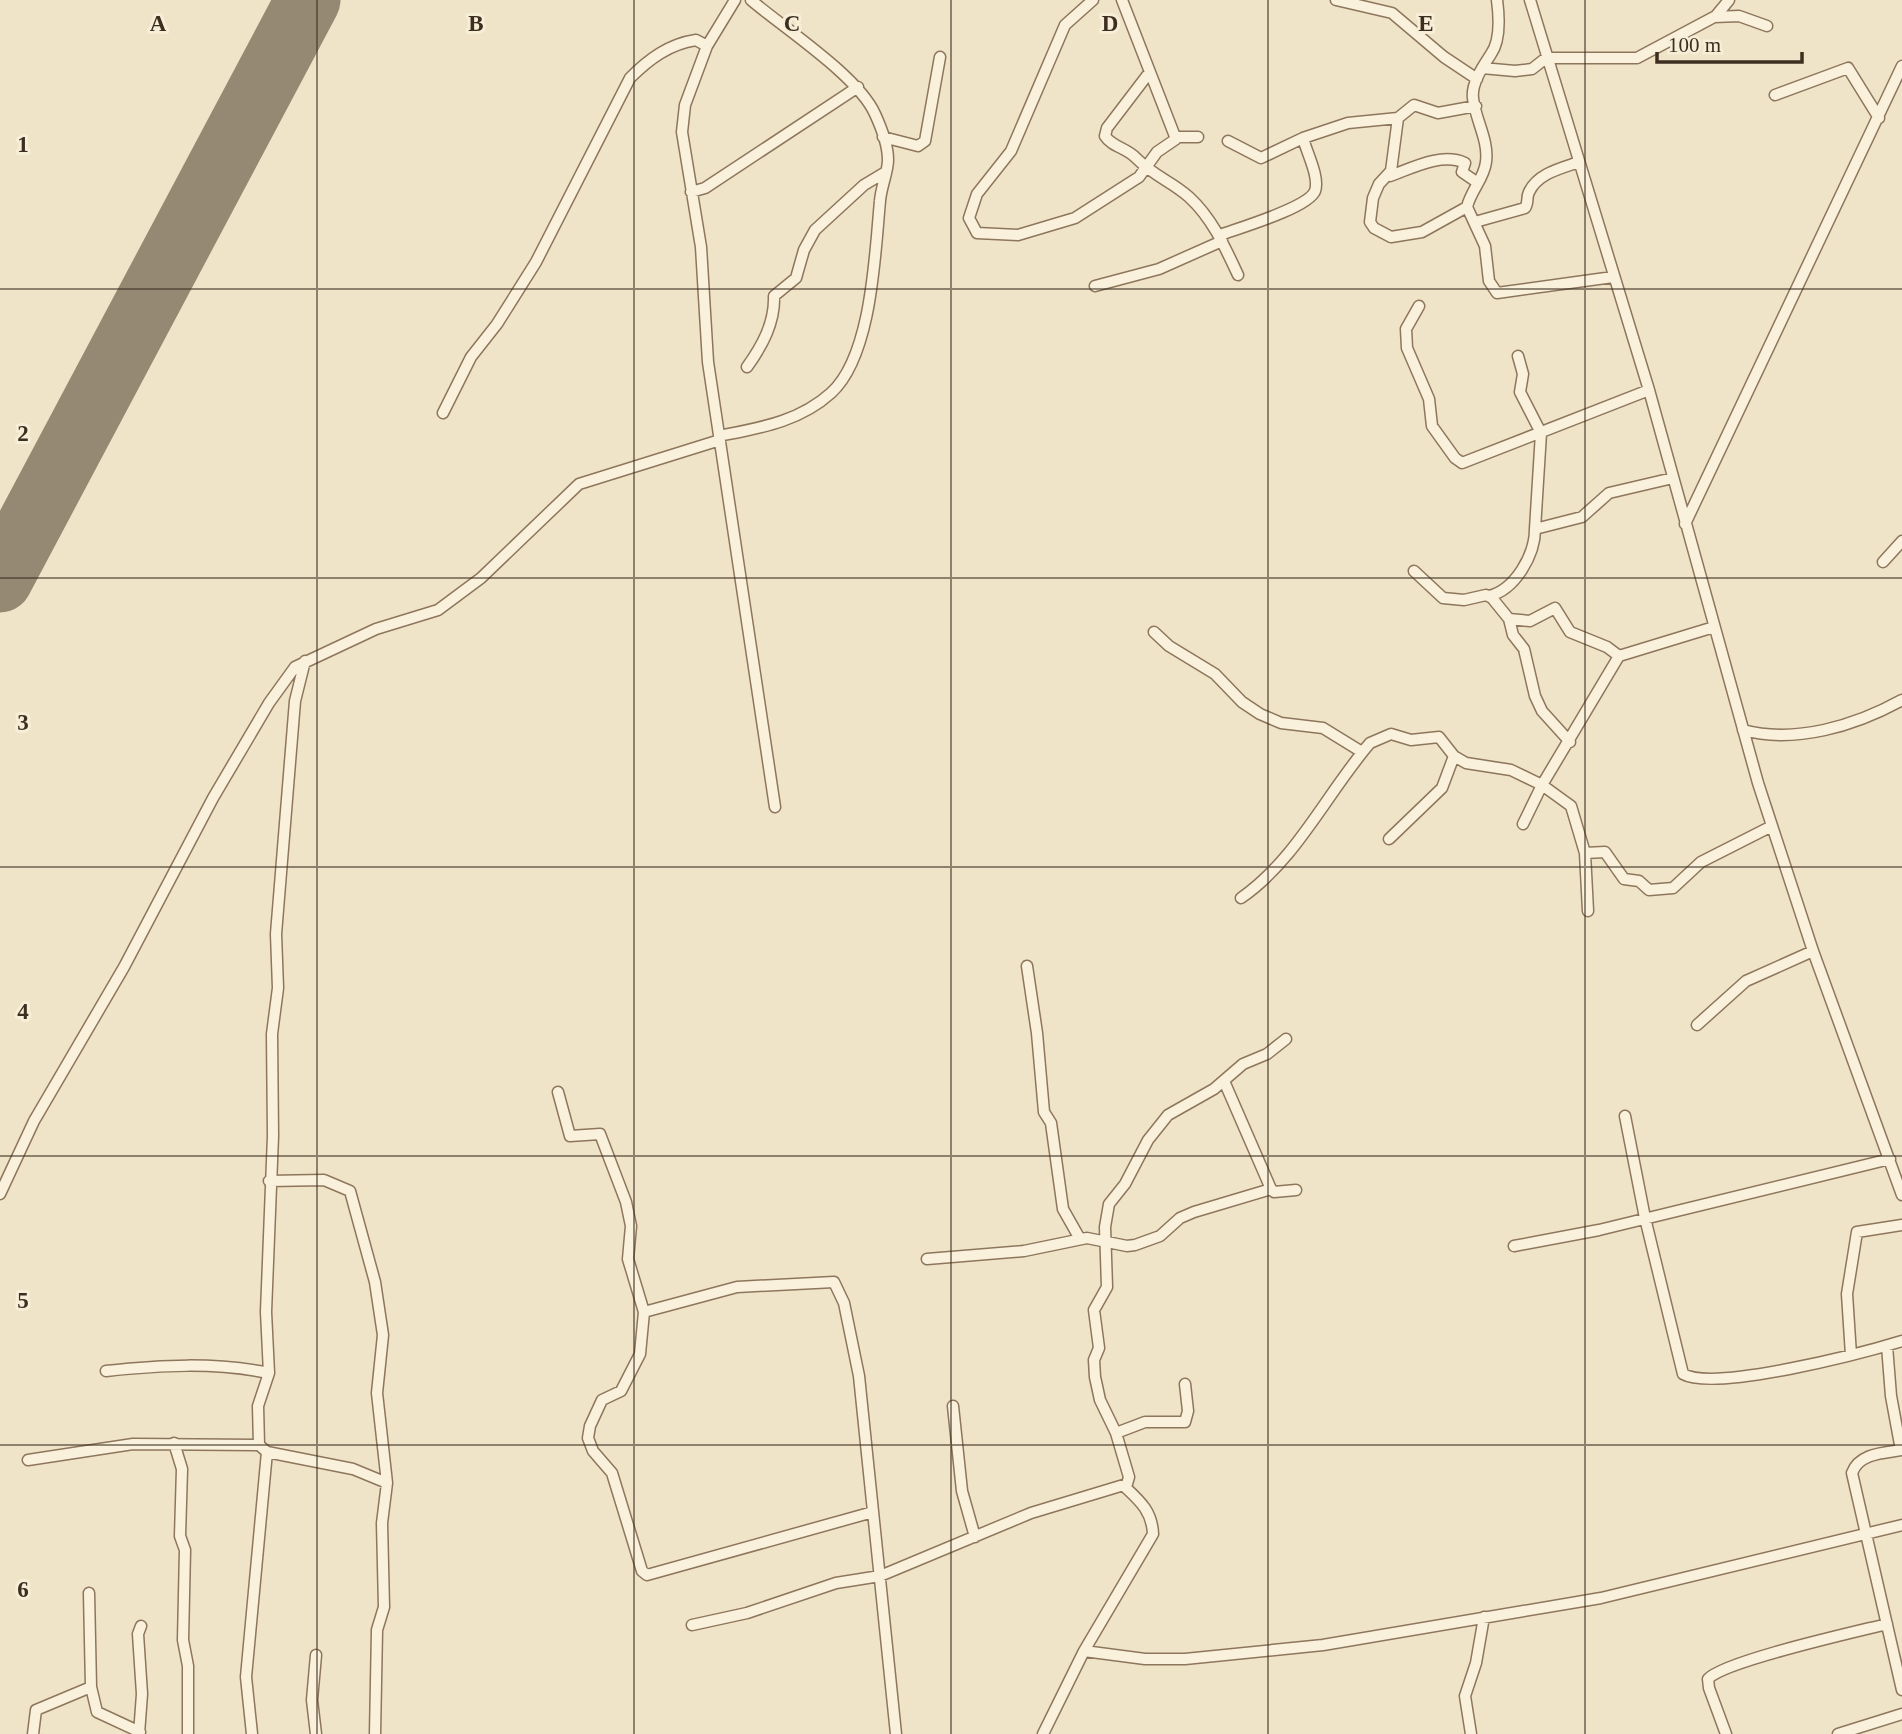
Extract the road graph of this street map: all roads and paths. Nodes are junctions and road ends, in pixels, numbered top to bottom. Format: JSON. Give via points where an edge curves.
{"nodes":[{"id":1,"x":735,"y":0,"type":"edge"},
{"id":2,"x":751,"y":0,"type":"edge"},
{"id":3,"x":1093,"y":0,"type":"edge"},
{"id":4,"x":1122,"y":0,"type":"edge"},
{"id":5,"x":1336,"y":0,"type":"edge"},
{"id":6,"x":1497,"y":0,"type":"edge"},
{"id":7,"x":1530,"y":0,"type":"edge"},
{"id":8,"x":1729,"y":0,"type":"edge"},
{"id":9,"x":1714,"y":18,"type":"junction"},
{"id":10,"x":1767,"y":26,"type":"dead end"},
{"id":11,"x":707,"y":46,"type":"junction"},
{"id":12,"x":940,"y":57,"type":"dead end"},
{"id":13,"x":1546,"y":58,"type":"junction"},
{"id":14,"x":1902,"y":66,"type":"edge"},
{"id":15,"x":1482,"y":68,"type":"junction"},
{"id":16,"x":1149,"y":74,"type":"junction"},
{"id":17,"x":1477,"y":79,"type":"junction"},
{"id":18,"x":858,"y":87,"type":"junction"},
{"id":19,"x":1775,"y":94,"type":"dead end"},
{"id":20,"x":1476,"y":106,"type":"junction"},
{"id":21,"x":1398,"y":118,"type":"junction"},
{"id":22,"x":1880,"y":118,"type":"junction"},
{"id":23,"x":883,"y":137,"type":"junction"},
{"id":24,"x":1176,"y":137,"type":"junction"},
{"id":25,"x":1198,"y":137,"type":"dead end"},
{"id":26,"x":1303,"y":138,"type":"junction"},
{"id":27,"x":1228,"y":141,"type":"dead end"},
{"id":28,"x":1579,"y":162,"type":"junction"},
{"id":29,"x":1144,"y":168,"type":"junction"},
{"id":30,"x":884,"y":173,"type":"junction"},
{"id":31,"x":1390,"y":176,"type":"junction"},
{"id":32,"x":1478,"y":183,"type":"junction"},
{"id":33,"x":691,"y":192,"type":"junction"},
{"id":34,"x":1467,"y":206,"type":"junction"},
{"id":35,"x":1475,"y":222,"type":"junction"},
{"id":36,"x":1221,"y":238,"type":"junction"},
{"id":37,"x":1238,"y":275,"type":"dead end"},
{"id":38,"x":1613,"y":277,"type":"junction"},
{"id":39,"x":1095,"y":286,"type":"dead end"},
{"id":40,"x":1419,"y":306,"type":"dead end"},
{"id":41,"x":1518,"y":356,"type":"dead end"},
{"id":42,"x":747,"y":367,"type":"dead end"},
{"id":43,"x":1649,"y":390,"type":"junction"},
{"id":44,"x":443,"y":413,"type":"dead end"},
{"id":45,"x":1541,"y":433,"type":"junction"},
{"id":46,"x":719,"y":438,"type":"junction"},
{"id":47,"x":1673,"y":478,"type":"junction"},
{"id":48,"x":1685,"y":524,"type":"junction"},
{"id":49,"x":1535,"y":529,"type":"junction"},
{"id":50,"x":1902,"y":541,"type":"edge"},
{"id":51,"x":1883,"y":562,"type":"dead end"},
{"id":52,"x":1414,"y":571,"type":"dead end"},
{"id":53,"x":1489,"y":596,"type":"junction"},
{"id":54,"x":1509,"y":619,"type":"junction"},
{"id":55,"x":1714,"y":627,"type":"junction"},
{"id":56,"x":1154,"y":632,"type":"dead end"},
{"id":57,"x":1619,"y":656,"type":"junction"},
{"id":58,"x":305,"y":661,"type":"junction"},
{"id":59,"x":1902,"y":700,"type":"edge"},
{"id":60,"x":1742,"y":730,"type":"junction"},
{"id":61,"x":1570,"y":742,"type":"junction"},
{"id":62,"x":1362,"y":752,"type":"junction"},
{"id":63,"x":1454,"y":756,"type":"junction"},
{"id":64,"x":1542,"y":785,"type":"junction"},
{"id":65,"x":775,"y":807,"type":"dead end"},
{"id":66,"x":1523,"y":824,"type":"dead end"},
{"id":67,"x":1772,"y":826,"type":"junction"},
{"id":68,"x":1389,"y":839,"type":"dead end"},
{"id":69,"x":1585,"y":853,"type":"junction"},
{"id":70,"x":1241,"y":898,"type":"dead end"},
{"id":71,"x":1588,"y":911,"type":"dead end"},
{"id":72,"x":1813,"y":951,"type":"junction"},
{"id":73,"x":1027,"y":966,"type":"dead end"},
{"id":74,"x":1697,"y":1025,"type":"dead end"},
{"id":75,"x":1286,"y":1039,"type":"dead end"},
{"id":76,"x":1224,"y":1081,"type":"junction"},
{"id":77,"x":558,"y":1092,"type":"dead end"},
{"id":78,"x":1625,"y":1116,"type":"dead end"},
{"id":79,"x":1890,"y":1159,"type":"junction"},
{"id":80,"x":269,"y":1181,"type":"junction"},
{"id":81,"x":1271,"y":1189,"type":"junction"},
{"id":82,"x":1297,"y":1190,"type":"dead end"},
{"id":83,"x":0,"y":1194,"type":"edge"},
{"id":84,"x":1902,"y":1195,"type":"edge"},
{"id":85,"x":1645,"y":1218,"type":"junction"},
{"id":86,"x":1902,"y":1225,"type":"edge"},
{"id":87,"x":1080,"y":1239,"type":"junction"},
{"id":88,"x":1105,"y":1240,"type":"junction"},
{"id":89,"x":1514,"y":1246,"type":"dead end"},
{"id":90,"x":927,"y":1259,"type":"dead end"},
{"id":91,"x":644,"y":1312,"type":"junction"},
{"id":92,"x":1902,"y":1342,"type":"edge"},
{"id":93,"x":1888,"y":1346,"type":"junction"},
{"id":94,"x":1851,"y":1356,"type":"junction"},
{"id":95,"x":106,"y":1371,"type":"dead end"},
{"id":96,"x":269,"y":1373,"type":"junction"},
{"id":97,"x":1185,"y":1384,"type":"dead end"},
{"id":98,"x":953,"y":1406,"type":"dead end"},
{"id":99,"x":1116,"y":1433,"type":"junction"},
{"id":100,"x":174,"y":1443,"type":"junction"},
{"id":101,"x":263,"y":1449,"type":"junction"},
{"id":102,"x":1901,"y":1450,"type":"edge"},
{"id":103,"x":28,"y":1460,"type":"dead end"},
{"id":104,"x":387,"y":1483,"type":"junction"},
{"id":105,"x":1124,"y":1486,"type":"junction"},
{"id":106,"x":873,"y":1512,"type":"junction"},
{"id":107,"x":1902,"y":1525,"type":"edge"},
{"id":108,"x":1867,"y":1533,"type":"junction"},
{"id":109,"x":975,"y":1537,"type":"junction"},
{"id":110,"x":880,"y":1576,"type":"junction"},
{"id":111,"x":89,"y":1593,"type":"dead end"},
{"id":112,"x":1484,"y":1618,"type":"junction"},
{"id":113,"x":1887,"y":1624,"type":"junction"},
{"id":114,"x":692,"y":1625,"type":"dead end"},
{"id":115,"x":141,"y":1626,"type":"dead end"},
{"id":116,"x":1084,"y":1651,"type":"junction"},
{"id":117,"x":316,"y":1655,"type":"dead end"},
{"id":118,"x":91,"y":1686,"type":"junction"},
{"id":119,"x":1902,"y":1690,"type":"edge"},
{"id":120,"x":1902,"y":1713,"type":"edge"},
{"id":121,"x":139,"y":1733,"type":"edge"},
{"id":122,"x":33,"y":1734,"type":"edge"},
{"id":123,"x":188,"y":1734,"type":"edge"},
{"id":124,"x":252,"y":1734,"type":"edge"},
{"id":125,"x":316,"y":1734,"type":"edge"},
{"id":126,"x":375,"y":1734,"type":"edge"},
{"id":127,"x":895,"y":1734,"type":"edge"},
{"id":128,"x":1043,"y":1734,"type":"edge"},
{"id":129,"x":1471,"y":1734,"type":"edge"},
{"id":130,"x":1726,"y":1734,"type":"edge"},
{"id":131,"x":1838,"y":1734,"type":"edge"}],
"edges":[{"from":1,"to":11,"type":"street"},
{"from":2,"to":18,"type":"street"},
{"from":3,"to":29,"type":"street","via":[[1065,25],[1011,151],[977,194],[970,223],[977,233],[993,235],[1050,228],[1090,209],[1139,177]]},
{"from":4,"to":16,"type":"street"},
{"from":5,"to":17,"type":"street","via":[[1392,13]]},
{"from":6,"to":15,"type":"street","via":[[1497,34]]},
{"from":7,"to":13,"type":"street"},
{"from":8,"to":9,"type":"street"},
{"from":9,"to":10,"type":"street","via":[[1739,16]]},
{"from":9,"to":13,"type":"street","via":[[1637,58]]},
{"from":11,"to":33,"type":"street","via":[[685,105],[684,151]]},
{"from":11,"to":44,"type":"street","via":[[696,40],[676,45],[648,60],[630,78],[536,262],[471,357]]},
{"from":12,"to":23,"type":"street","via":[[925,141],[918,146]]},
{"from":13,"to":15,"type":"street","via":[[1532,69]]},
{"from":13,"to":28,"type":"street"},
{"from":14,"to":22,"type":"street"},
{"from":15,"to":17,"type":"street"},
{"from":16,"to":24,"type":"street"},
{"from":16,"to":29,"type":"street","via":[[1104,133]]},
{"from":17,"to":20,"type":"street","via":[[1472,97]]},
{"from":18,"to":23,"type":"street","via":[[875,113]]},
{"from":18,"to":33,"type":"street","via":[[710,186]]},
{"from":19,"to":22,"type":"street","via":[[1848,68]]},
{"from":20,"to":21,"type":"street","via":[[1438,113],[1414,105]]},
{"from":20,"to":32,"type":"street","via":[[1487,154]]},
{"from":21,"to":26,"type":"street","via":[[1355,121]]},
{"from":21,"to":31,"type":"street"},
{"from":22,"to":48,"type":"street"},
{"from":23,"to":30,"type":"street","via":[[889,162]]},
{"from":24,"to":25,"type":"street"},
{"from":24,"to":29,"type":"street"},
{"from":26,"to":27,"type":"street","via":[[1261,158]]},
{"from":26,"to":36,"type":"street","via":[[1315,192]]},
{"from":28,"to":35,"type":"street","via":[[1538,181],[1525,208]]},
{"from":28,"to":38,"type":"street"},
{"from":29,"to":36,"type":"street","via":[[1188,197]]},
{"from":30,"to":42,"type":"street","via":[[864,185],[810,237],[796,278],[774,296],[775,311],[762,345]]},
{"from":30,"to":46,"type":"street","via":[[869,292],[859,340],[843,377],[822,400],[783,422]]},
{"from":31,"to":32,"type":"street","via":[[1434,160],[1456,160],[1465,163],[1462,172]]},
{"from":31,"to":34,"type":"street","via":[[1379,184],[1370,222],[1388,236],[1422,232]]},
{"from":32,"to":34,"type":"street"},
{"from":33,"to":46,"type":"street","via":[[701,247],[708,362]]},
{"from":34,"to":35,"type":"street"},
{"from":35,"to":38,"type":"street","via":[[1488,255],[1489,281],[1497,293]]},
{"from":36,"to":37,"type":"street"},
{"from":36,"to":39,"type":"street","via":[[1159,269]]},
{"from":38,"to":43,"type":"street"},
{"from":40,"to":45,"type":"street","via":[[1406,329],[1407,348],[1429,399],[1432,426],[1458,462],[1469,462]]},
{"from":41,"to":45,"type":"street","via":[[1523,374],[1520,392]]},
{"from":43,"to":45,"type":"street"},
{"from":43,"to":47,"type":"street"},
{"from":45,"to":49,"type":"street"},
{"from":46,"to":58,"type":"street","via":[[579,484],[481,578],[438,610],[376,629]]},
{"from":46,"to":65,"type":"street"},
{"from":47,"to":48,"type":"street"},
{"from":47,"to":49,"type":"street","via":[[1609,493],[1582,517]]},
{"from":48,"to":55,"type":"street"},
{"from":49,"to":53,"type":"street","via":[[1527,561],[1503,593]]},
{"from":50,"to":51,"type":"street"},
{"from":52,"to":53,"type":"street","via":[[1443,598]]},
{"from":53,"to":54,"type":"street"},
{"from":54,"to":57,"type":"street","via":[[1530,621],[1555,608],[1570,632]]},
{"from":54,"to":61,"type":"street","via":[[1513,635],[1524,649],[1542,711]]},
{"from":55,"to":57,"type":"street"},
{"from":55,"to":60,"type":"street"},
{"from":56,"to":62,"type":"street","via":[[1260,714],[1281,723],[1330,730]]},
{"from":57,"to":61,"type":"street"},
{"from":58,"to":80,"type":"street","via":[[295,701],[282,831]]},
{"from":58,"to":83,"type":"street","via":[[279,687],[213,798],[124,967],[34,1121]]},
{"from":59,"to":60,"type":"street","via":[[1802,735],[1773,737]]},
{"from":60,"to":67,"type":"street"},
{"from":61,"to":64,"type":"street"},
{"from":62,"to":63,"type":"street","via":[[1391,734],[1411,740],[1439,737]]},
{"from":62,"to":70,"type":"street","via":[[1289,851]]},
{"from":63,"to":64,"type":"street","via":[[1477,766],[1510,770]]},
{"from":63,"to":68,"type":"street","via":[[1443,788]]},
{"from":64,"to":66,"type":"street"},
{"from":64,"to":69,"type":"street","via":[[1571,806]]},
{"from":67,"to":69,"type":"street","via":[[1700,862],[1679,885],[1666,890],[1649,890],[1639,881],[1624,879],[1605,852]]},
{"from":67,"to":72,"type":"street"},
{"from":69,"to":71,"type":"street"},
{"from":72,"to":74,"type":"street","via":[[1746,981]]},
{"from":72,"to":79,"type":"street"},
{"from":73,"to":87,"type":"street","via":[[1044,1112],[1051,1123],[1063,1209]]},
{"from":75,"to":76,"type":"street"},
{"from":76,"to":81,"type":"street"},
{"from":76,"to":88,"type":"street","via":[[1168,1115],[1156,1129],[1125,1185],[1112,1198]]},
{"from":77,"to":91,"type":"street","via":[[570,1136],[600,1134],[607,1151],[626,1202],[631,1226],[628,1259]]},
{"from":78,"to":85,"type":"street"},
{"from":79,"to":84,"type":"street"},
{"from":79,"to":85,"type":"street"},
{"from":80,"to":96,"type":"street"},
{"from":80,"to":104,"type":"street","via":[[324,1180],[346,1187],[353,1195],[381,1315],[378,1409]]},
{"from":81,"to":82,"type":"street"},
{"from":81,"to":88,"type":"street","via":[[1194,1212],[1160,1236],[1135,1245]]},
{"from":85,"to":89,"type":"street"},
{"from":85,"to":94,"type":"street","via":[[1683,1374],[1702,1379],[1728,1377]]},
{"from":86,"to":94,"type":"street","via":[[1857,1232],[1847,1294]]},
{"from":87,"to":88,"type":"street"},
{"from":87,"to":90,"type":"street","via":[[1024,1251]]},
{"from":88,"to":99,"type":"street","via":[[1107,1287],[1094,1310],[1099,1348],[1094,1360],[1100,1400]]},
{"from":91,"to":106,"type":"street","via":[[737,1287],[834,1282],[853,1335]]},
{"from":91,"to":106,"type":"street","via":[[640,1354],[621,1391],[602,1400],[588,1438],[612,1473],[644,1574]]},
{"from":92,"to":93,"type":"street"},
{"from":93,"to":94,"type":"street"},
{"from":93,"to":102,"type":"street"},
{"from":95,"to":96,"type":"street","via":[[218,1365]]},
{"from":96,"to":101,"type":"street","via":[[258,1406]]},
{"from":97,"to":99,"type":"street","via":[[1185,1422],[1145,1422]]},
{"from":98,"to":109,"type":"street","via":[[962,1491]]},
{"from":99,"to":105,"type":"street","via":[[1129,1477]]},
{"from":100,"to":101,"type":"street"},
{"from":100,"to":103,"type":"street","via":[[133,1444]]},
{"from":100,"to":123,"type":"street","via":[[181,1469],[180,1536],[186,1550],[183,1640],[188,1666]]},
{"from":101,"to":104,"type":"street","via":[[353,1469]]},
{"from":101,"to":124,"type":"street","via":[[246,1677]]},
{"from":102,"to":108,"type":"street","via":[[1855,1465],[1852,1473]]},
{"from":104,"to":126,"type":"street","via":[[382,1523],[384,1607],[377,1630],[373,1693]]},
{"from":105,"to":109,"type":"street","via":[[1031,1513]]},
{"from":105,"to":116,"type":"street","via":[[1146,1507],[1153,1534]]},
{"from":106,"to":110,"type":"street"},
{"from":107,"to":108,"type":"street"},
{"from":108,"to":112,"type":"street","via":[[1601,1598]]},
{"from":108,"to":113,"type":"street"},
{"from":109,"to":110,"type":"street"},
{"from":110,"to":114,"type":"street","via":[[836,1583]]},
{"from":110,"to":127,"type":"street"},
{"from":111,"to":118,"type":"street"},
{"from":112,"to":116,"type":"street","via":[[1323,1646],[1219,1656],[1145,1659]]},
{"from":112,"to":129,"type":"street","via":[[1465,1696]]},
{"from":113,"to":119,"type":"street"},
{"from":113,"to":130,"type":"street","via":[[1715,1673],[1708,1679],[1709,1688]]},
{"from":115,"to":121,"type":"street"},
{"from":116,"to":128,"type":"street"},
{"from":117,"to":125,"type":"street","via":[[312,1700]]},
{"from":118,"to":121,"type":"street","via":[[97,1712]]},
{"from":118,"to":122,"type":"street","via":[[36,1710]]},
{"from":120,"to":131,"type":"street"}]}
